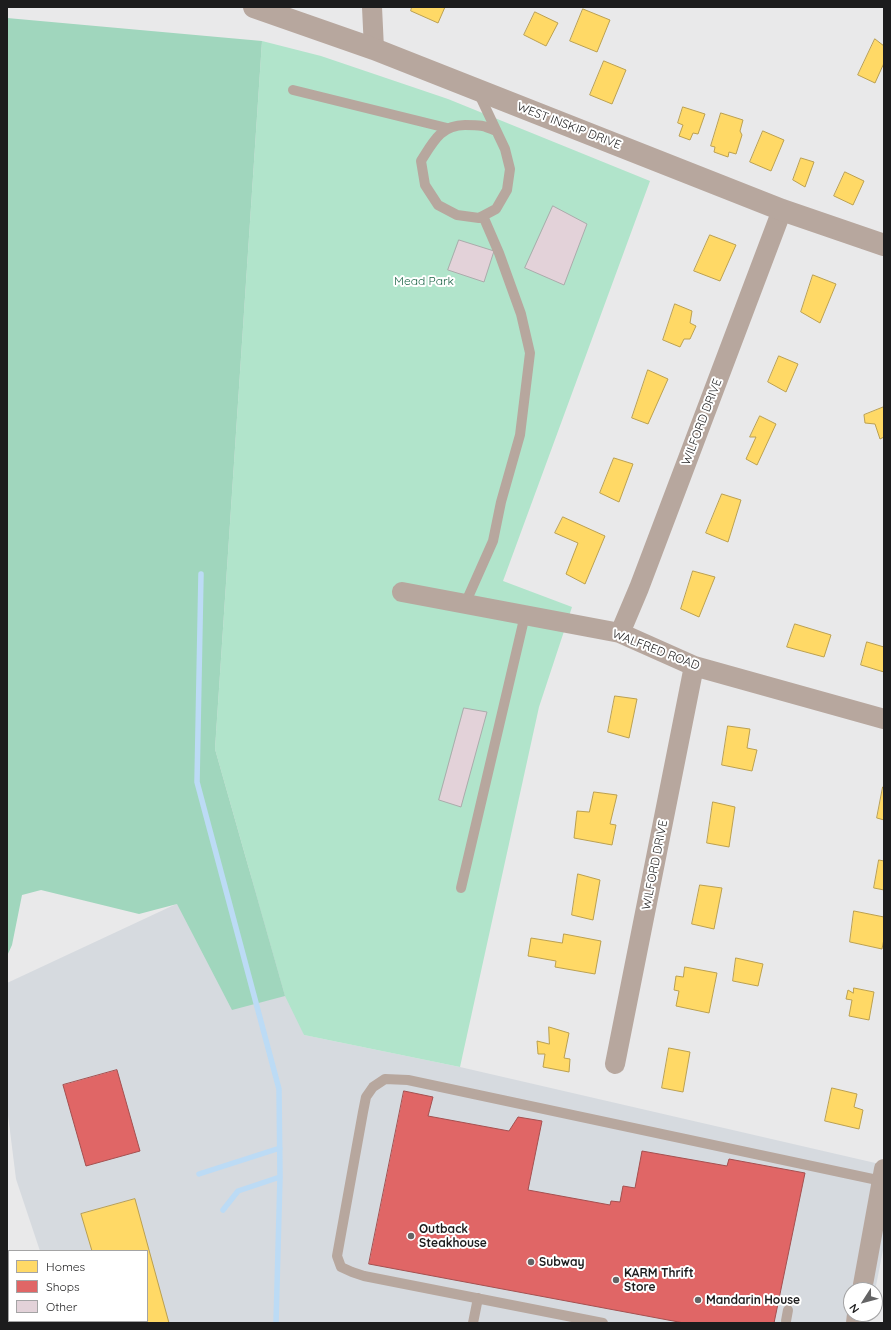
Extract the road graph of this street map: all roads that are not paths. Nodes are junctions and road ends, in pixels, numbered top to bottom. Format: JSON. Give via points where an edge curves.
{"nodes":[{"id":1,"x":254,"y":7,"type":"edge"},
{"id":2,"x":372,"y":7,"type":"edge"},
{"id":3,"x":374,"y":49,"type":"junction"},
{"id":4,"x":293,"y":90,"type":"dead end"},
{"id":5,"x":477,"y":90,"type":"junction"},
{"id":6,"x":447,"y":128,"type":"junction"},
{"id":7,"x":496,"y":131,"type":"junction"},
{"id":8,"x":782,"y":210,"type":"junction"},
{"id":9,"x":483,"y":216,"type":"junction"},
{"id":10,"x":884,"y":245,"type":"edge"},
{"id":11,"x":402,"y":592,"type":"dead end"},
{"id":12,"x":465,"y":604,"type":"junction"},
{"id":13,"x":525,"y":615,"type":"junction"},
{"id":14,"x":620,"y":633,"type":"junction"},
{"id":15,"x":694,"y":666,"type":"junction"},
{"id":16,"x":884,"y":719,"type":"edge"},
{"id":17,"x":461,"y":888,"type":"dead end"},
{"id":18,"x":615,"y":1064,"type":"dead end"},
{"id":19,"x":883,"y":1175,"type":"edge"},
{"id":20,"x":863,"y":1282,"type":"edge"},
{"id":21,"x":478,"y":1298,"type":"junction"},
{"id":22,"x":788,"y":1310,"type":"dead end"},
{"id":23,"x":786,"y":1321,"type":"dead end"},
{"id":24,"x":473,"y":1323,"type":"edge"},
{"id":25,"x":603,"y":1323,"type":"edge"}],
"edges":[{"from":1,"to":3,"type":"street","name":"WEST INSKIP DRIVE"},
{"from":2,"to":3,"type":"street"},
{"from":3,"to":5,"type":"street","name":"WEST INSKIP DRIVE"},
{"from":4,"to":6,"type":"lane"},
{"from":5,"to":7,"type":"lane"},
{"from":5,"to":8,"type":"street","name":"WEST INSKIP DRIVE"},
{"from":6,"to":7,"type":"lane","via":[[456,125],[482,125]]},
{"from":6,"to":9,"type":"lane","via":[[434,140],[421,161],[426,185],[438,204],[457,215],[479,218]]},
{"from":7,"to":9,"type":"lane","via":[[510,168],[507,190],[496,209]]},
{"from":8,"to":10,"type":"street","name":"WEST INSKIP DRIVE"},
{"from":8,"to":14,"type":"street","name":"WILFORD DRIVE"},
{"from":9,"to":12,"type":"lane","via":[[521,314],[530,353],[520,435],[493,541]]},
{"from":11,"to":12,"type":"street","name":"WALFRED ROAD"},
{"from":12,"to":13,"type":"street","name":"WALFRED ROAD"},
{"from":13,"to":14,"type":"street","name":"WALFRED ROAD"},
{"from":13,"to":17,"type":"lane"},
{"from":14,"to":15,"type":"street","name":"WALFRED ROAD"},
{"from":15,"to":16,"type":"street","name":"WALFRED ROAD"},
{"from":15,"to":18,"type":"street","name":"WILFORD DRIVE"},
{"from":19,"to":20,"type":"street"},
{"from":19,"to":21,"type":"lane","via":[[408,1080],[385,1079],[373,1087],[366,1097],[362,1112],[337,1256],[341,1267],[364,1276]]},
{"from":21,"to":24,"type":"lane"},
{"from":21,"to":25,"type":"lane"},
{"from":22,"to":23,"type":"lane"}]}
